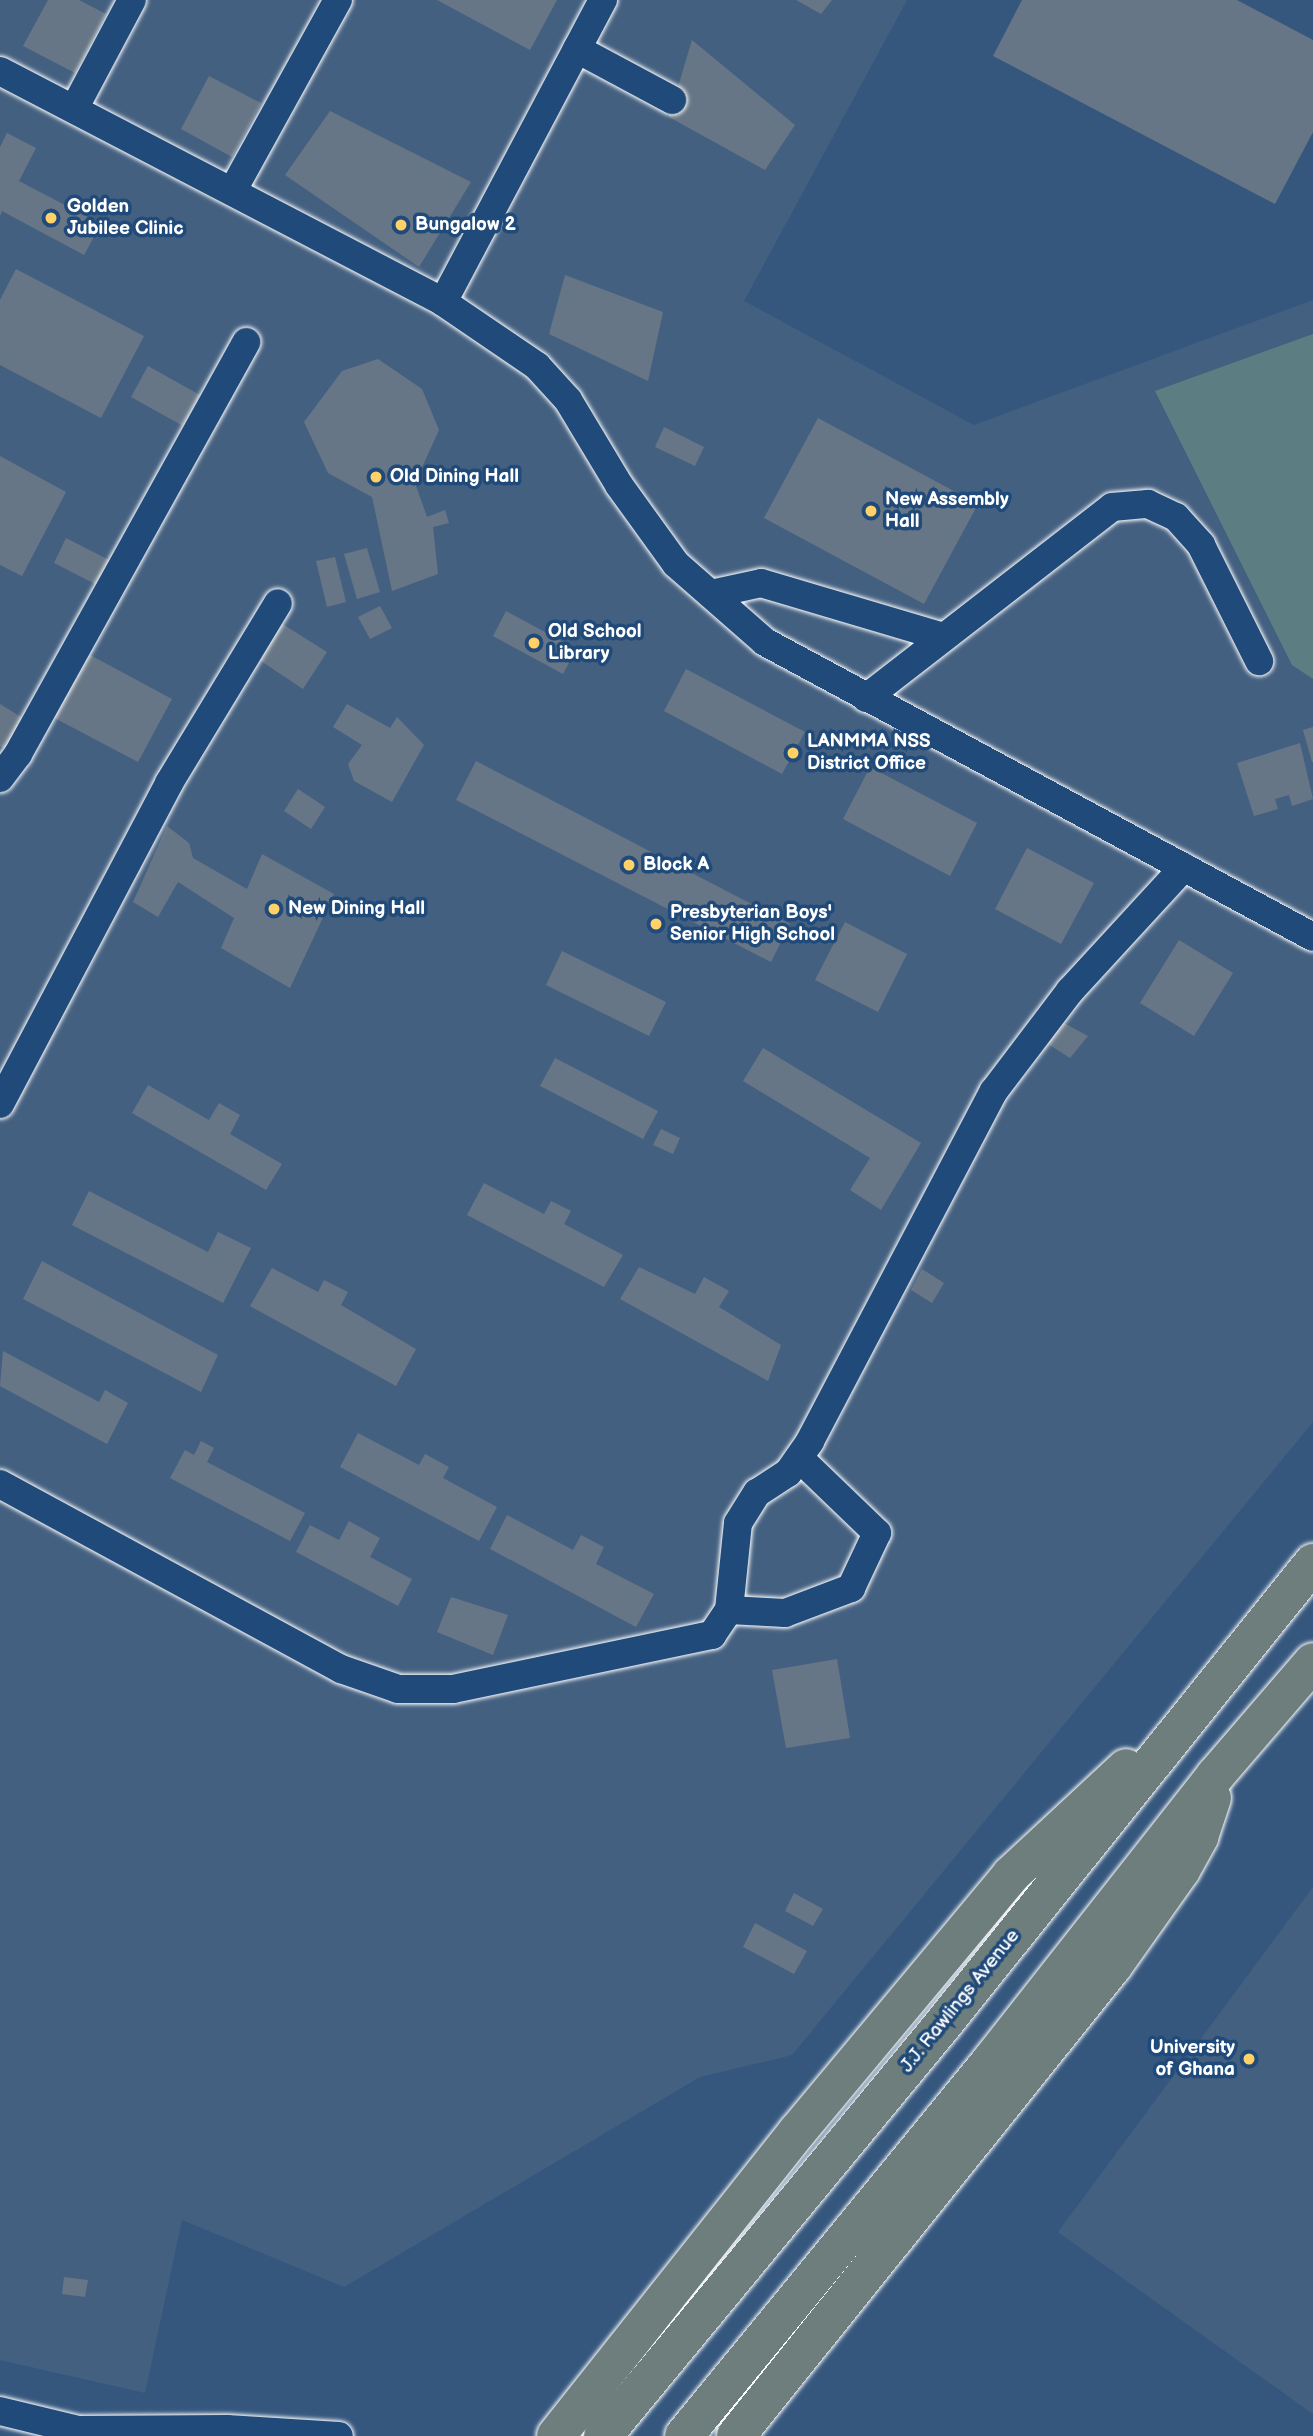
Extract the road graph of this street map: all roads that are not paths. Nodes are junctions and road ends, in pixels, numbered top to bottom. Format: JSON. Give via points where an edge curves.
{"nodes":[{"id":1,"x":132,"y":0,"type":"edge"},
{"id":2,"x":338,"y":0,"type":"edge"},
{"id":3,"x":603,"y":0,"type":"edge"},
{"id":4,"x":577,"y":49,"type":"junction"},
{"id":5,"x":0,"y":71,"type":"edge"},
{"id":6,"x":672,"y":100,"type":"dead end"},
{"id":7,"x":74,"y":110,"type":"junction"},
{"id":8,"x":233,"y":190,"type":"junction"},
{"id":9,"x":443,"y":302,"type":"junction"},
{"id":10,"x":246,"y":342,"type":"dead end"},
{"id":11,"x":711,"y":594,"type":"junction"},
{"id":12,"x":278,"y":603,"type":"dead end"},
{"id":13,"x":943,"y":637,"type":"junction"},
{"id":14,"x":1259,"y":661,"type":"dead end"},
{"id":15,"x":866,"y":698,"type":"junction"},
{"id":16,"x":0,"y":778,"type":"edge"},
{"id":17,"x":1184,"y":867,"type":"junction"},
{"id":18,"x":1313,"y":937,"type":"edge"},
{"id":19,"x":2,"y":1097,"type":"edge"},
{"id":20,"x":799,"y":1458,"type":"junction"},
{"id":21,"x":0,"y":1484,"type":"edge"},
{"id":22,"x":1313,"y":1563,"type":"edge"},
{"id":23,"x":729,"y":1610,"type":"junction"},
{"id":24,"x":1313,"y":1662,"type":"edge"},
{"id":25,"x":1154,"y":1758,"type":"junction"},
{"id":26,"x":1215,"y":1776,"type":"junction"},
{"id":27,"x":3,"y":2420,"type":"edge"},
{"id":28,"x":339,"y":2436,"type":"edge"},
{"id":29,"x":556,"y":2436,"type":"edge"},
{"id":30,"x":603,"y":2436,"type":"edge"},
{"id":31,"x":684,"y":2436,"type":"edge"},
{"id":32,"x":736,"y":2436,"type":"edge"}],
"edges":[{"from":1,"to":7,"type":"street"},
{"from":2,"to":8,"type":"street"},
{"from":3,"to":4,"type":"street"},
{"from":4,"to":6,"type":"street"},
{"from":4,"to":9,"type":"street"},
{"from":5,"to":7,"type":"street"},
{"from":7,"to":8,"type":"street"},
{"from":8,"to":9,"type":"street"},
{"from":9,"to":11,"type":"street","via":[[537,366],[568,401],[676,564]]},
{"from":10,"to":16,"type":"street"},
{"from":11,"to":13,"type":"street","via":[[761,583]]},
{"from":11,"to":15,"type":"street","via":[[765,642]]},
{"from":12,"to":19,"type":"street","via":[[163,795]]},
{"from":13,"to":14,"type":"street","via":[[1112,507],[1148,503],[1176,517],[1201,545]]},
{"from":13,"to":15,"type":"street"},
{"from":15,"to":17,"type":"street"},
{"from":17,"to":18,"type":"street"},
{"from":17,"to":20,"type":"street","via":[[1070,991],[994,1091]]},
{"from":20,"to":23,"type":"street","via":[[788,1473],[757,1493],[738,1523]]},
{"from":20,"to":23,"type":"street","via":[[877,1533],[850,1588],[785,1613]]},
{"from":21,"to":23,"type":"street","via":[[341,1669],[398,1689],[453,1689],[712,1635]]},
{"from":22,"to":25,"type":"highway","name":"J.J. Rawlings Avenue"},
{"from":24,"to":26,"type":"highway"},
{"from":25,"to":29,"type":"highway","via":[[1127,1767],[1097,1790],[1011,1875],[797,2132]]},
{"from":25,"to":30,"type":"highway","name":"J.J. Rawlings Avenue","via":[[944,2023]]},
{"from":26,"to":31,"type":"highway","via":[[990,2062]]},
{"from":26,"to":32,"type":"highway","via":[[1199,1837],[1113,1966]]},
{"from":27,"to":28,"type":"street","via":[[79,2430],[227,2428]]}]}
